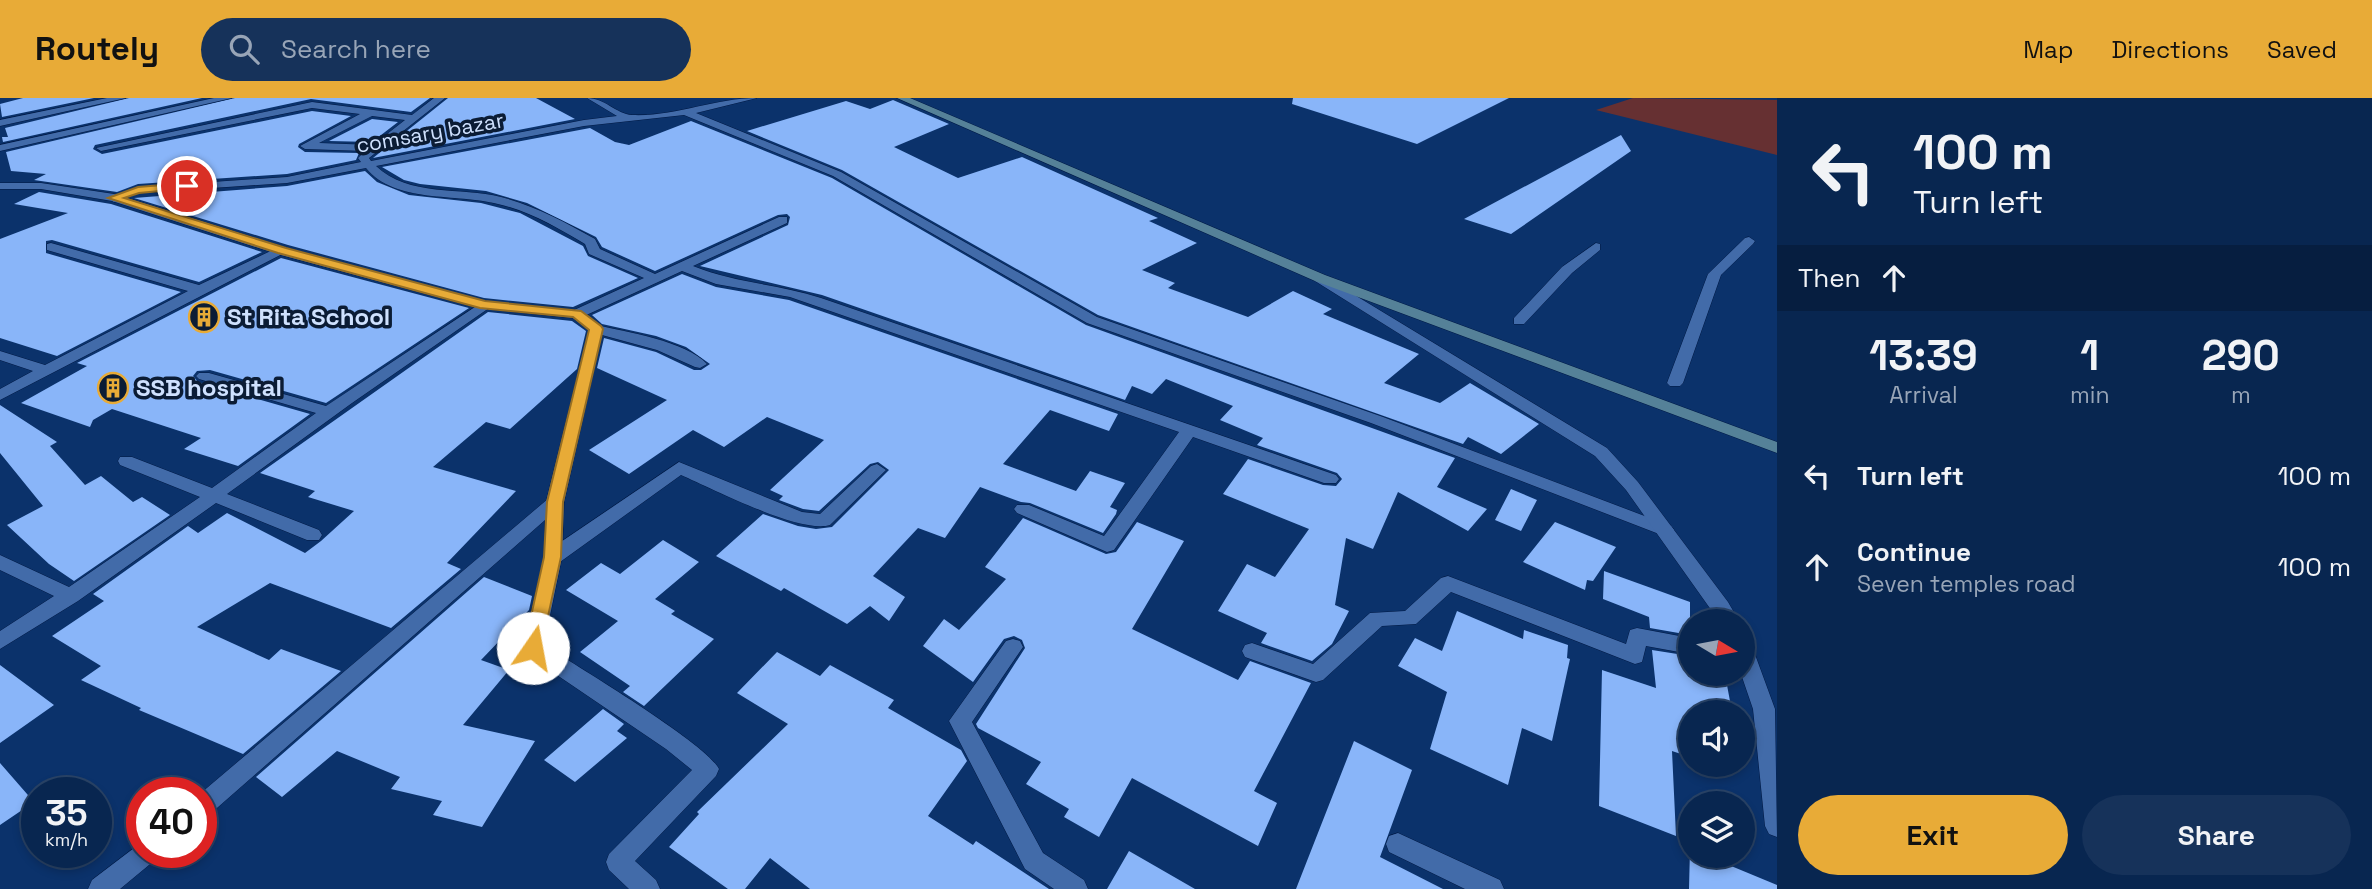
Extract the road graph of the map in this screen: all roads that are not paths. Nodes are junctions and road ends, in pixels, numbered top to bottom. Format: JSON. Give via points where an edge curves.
{"nodes":[{"id":1,"x":121,"y":98,"type":"edge"},
{"id":2,"x":174,"y":98,"type":"edge"},
{"id":3,"x":227,"y":98,"type":"edge"},
{"id":4,"x":440,"y":98,"type":"edge"},
{"id":5,"x":592,"y":98,"type":"edge"},
{"id":6,"x":752,"y":98,"type":"edge"},
{"id":7,"x":902,"y":98,"type":"edge"},
{"id":8,"x":148,"y":110,"type":"junction"},
{"id":9,"x":685,"y":112,"type":"junction"},
{"id":10,"x":370,"y":113,"type":"junction"},
{"id":11,"x":624,"y":116,"type":"junction"},
{"id":12,"x":411,"y":118,"type":"junction"},
{"id":13,"x":0,"y":123,"type":"edge"},
{"id":14,"x":0,"y":136,"type":"edge"},
{"id":15,"x":0,"y":148,"type":"edge"},
{"id":16,"x":101,"y":148,"type":"dead end"},
{"id":17,"x":375,"y":148,"type":"junction"},
{"id":18,"x":367,"y":164,"type":"junction"},
{"id":19,"x":0,"y":186,"type":"edge"},
{"id":20,"x":114,"y":198,"type":"junction"},
{"id":21,"x":783,"y":220,"type":"dead end"},
{"id":22,"x":1749,"y":241,"type":"dead end"},
{"id":23,"x":51,"y":247,"type":"dead end"},
{"id":24,"x":1596,"y":247,"type":"dead end"},
{"id":25,"x":282,"y":251,"type":"junction"},
{"id":26,"x":682,"y":266,"type":"junction"},
{"id":27,"x":654,"y":278,"type":"junction"},
{"id":28,"x":1320,"y":278,"type":"junction"},
{"id":29,"x":200,"y":290,"type":"junction"},
{"id":30,"x":484,"y":305,"type":"junction"},
{"id":31,"x":577,"y":314,"type":"junction"},
{"id":32,"x":1519,"y":321,"type":"dead end"},
{"id":33,"x":596,"y":329,"type":"junction"},
{"id":34,"x":0,"y":355,"type":"edge"},
{"id":35,"x":700,"y":365,"type":"dead end"},
{"id":36,"x":47,"y":371,"type":"junction"},
{"id":37,"x":204,"y":376,"type":"dead end"},
{"id":38,"x":1675,"y":383,"type":"dead end"},
{"id":39,"x":0,"y":395,"type":"edge"},
{"id":40,"x":329,"y":412,"type":"junction"},
{"id":41,"x":1190,"y":429,"type":"junction"},
{"id":42,"x":1777,"y":448,"type":"edge"},
{"id":43,"x":125,"y":461,"type":"dead end"},
{"id":44,"x":877,"y":470,"type":"dead end"},
{"id":45,"x":1330,"y":479,"type":"dead end"},
{"id":46,"x":216,"y":495,"type":"junction"},
{"id":47,"x":555,"y":502,"type":"junction"},
{"id":48,"x":1024,"y":509,"type":"dead end"},
{"id":49,"x":1665,"y":530,"type":"junction"},
{"id":50,"x":313,"y":535,"type":"dead end"},
{"id":51,"x":553,"y":557,"type":"junction"},
{"id":52,"x":0,"y":562,"type":"edge"},
{"id":53,"x":71,"y":596,"type":"junction"},
{"id":54,"x":1720,"y":609,"type":"edge"},
{"id":55,"x":0,"y":640,"type":"edge"},
{"id":56,"x":1678,"y":644,"type":"edge"},
{"id":57,"x":1013,"y":647,"type":"dead end"},
{"id":58,"x":1252,"y":651,"type":"dead end"},
{"id":59,"x":1755,"y":684,"type":"edge"},
{"id":60,"x":217,"y":793,"type":"edge"},
{"id":61,"x":1777,"y":826,"type":"edge"},
{"id":62,"x":1398,"y":844,"type":"dead end"},
{"id":63,"x":127,"y":868,"type":"edge"},
{"id":64,"x":101,"y":889,"type":"edge"},
{"id":65,"x":647,"y":889,"type":"edge"},
{"id":66,"x":1075,"y":889,"type":"edge"},
{"id":67,"x":1491,"y":889,"type":"edge"}],
"edges":[{"from":1,"to":13,"type":"street"},
{"from":2,"to":8,"type":"street"},
{"from":3,"to":8,"type":"street"},
{"from":4,"to":12,"type":"street"},
{"from":5,"to":11,"type":"street"},
{"from":6,"to":9,"type":"street","name":"comsary bazar"},
{"from":7,"to":28,"type":"main road"},
{"from":8,"to":14,"type":"street"},
{"from":8,"to":15,"type":"street"},
{"from":9,"to":11,"type":"street","name":"comsary bazar"},
{"from":9,"to":49,"type":"street","via":[[837,174],[1092,320],[1377,420]]},
{"from":10,"to":12,"type":"street"},
{"from":10,"to":16,"type":"street","via":[[312,105]]},
{"from":10,"to":17,"type":"street","via":[[305,146]]},
{"from":11,"to":18,"type":"street","name":"comsary bazar"},
{"from":12,"to":17,"type":"street"},
{"from":17,"to":18,"type":"street","via":[[363,158]]},
{"from":18,"to":20,"type":"street","name":"comsary bazar","via":[[287,180],[138,190]]},
{"from":18,"to":27,"type":"street","via":[[399,185],[498,200],[553,220],[591,242],[594,251]]},
{"from":19,"to":20,"type":"street","via":[[41,186]]},
{"from":20,"to":25,"type":"street"},
{"from":21,"to":26,"type":"street"},
{"from":22,"to":38,"type":"street","via":[[1715,274]]},
{"from":23,"to":29,"type":"street"},
{"from":24,"to":32,"type":"street","via":[[1567,270]]},
{"from":25,"to":29,"type":"street"},
{"from":25,"to":30,"type":"street"},
{"from":26,"to":27,"type":"street"},
{"from":26,"to":41,"type":"street","via":[[716,280],[793,293]]},
{"from":27,"to":31,"type":"street"},
{"from":28,"to":42,"type":"main road"},
{"from":28,"to":49,"type":"street","via":[[1601,452]]},
{"from":29,"to":36,"type":"street"},
{"from":30,"to":31,"type":"street"},
{"from":30,"to":40,"type":"street"},
{"from":31,"to":33,"type":"street"},
{"from":33,"to":35,"type":"street","via":[[659,345]]},
{"from":33,"to":47,"type":"street"},
{"from":34,"to":36,"type":"street"},
{"from":36,"to":39,"type":"street"},
{"from":37,"to":40,"type":"street"},
{"from":40,"to":46,"type":"street"},
{"from":41,"to":45,"type":"street"},
{"from":41,"to":48,"type":"street","via":[[1107,545]]},
{"from":43,"to":46,"type":"street"},
{"from":44,"to":51,"type":"street","via":[[824,521],[799,518],[678,468]]},
{"from":46,"to":50,"type":"street"},
{"from":46,"to":53,"type":"street"},
{"from":47,"to":51,"type":"street"},
{"from":47,"to":60,"type":"street"},
{"from":49,"to":54,"type":"street"},
{"from":51,"to":65,"type":"street","via":[[533,648],[708,769],[618,862]]},
{"from":52,"to":53,"type":"street"},
{"from":53,"to":55,"type":"street"},
{"from":56,"to":58,"type":"street","via":[[1637,636],[1635,656],[1448,583],[1409,619],[1377,618],[1316,674]]},
{"from":57,"to":66,"type":"street","via":[[960,721],[1034,861]]},
{"from":59,"to":61,"type":"street","via":[[1764,709]]},
{"from":62,"to":67,"type":"street"},
{"from":63,"to":64,"type":"street"}]}
